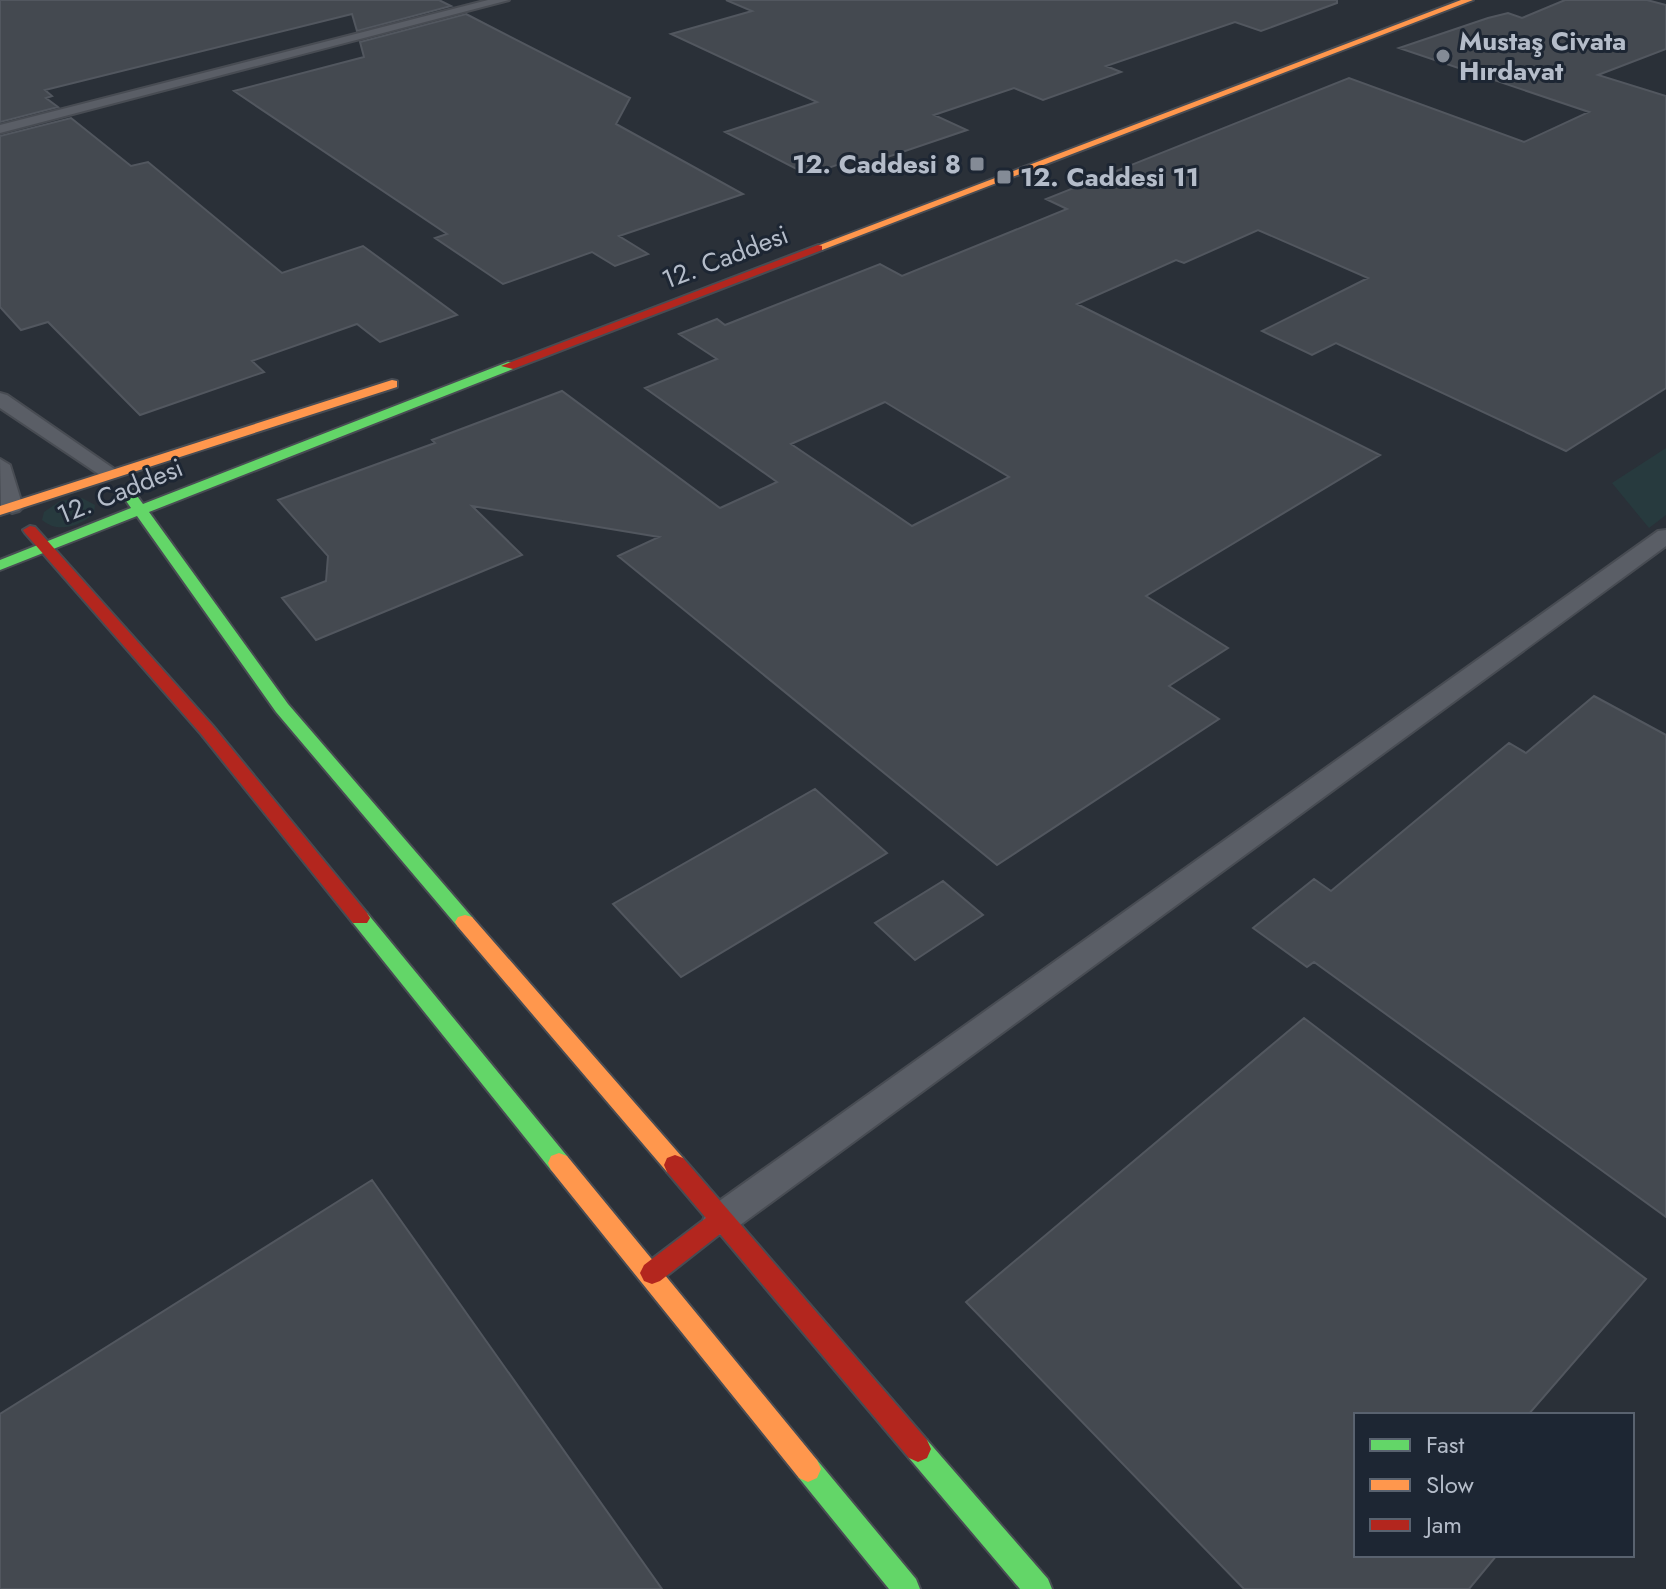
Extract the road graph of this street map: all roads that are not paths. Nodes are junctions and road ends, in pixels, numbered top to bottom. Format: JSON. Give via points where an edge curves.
{"nodes":[{"id":1,"x":503,"y":0,"type":"edge"},
{"id":2,"x":1416,"y":0,"type":"edge"},
{"id":3,"x":1469,"y":0,"type":"edge"},
{"id":4,"x":1386,"y":11,"type":"dead end"},
{"id":5,"x":0,"y":129,"type":"edge"},
{"id":6,"x":406,"y":378,"type":"dead end"},
{"id":7,"x":0,"y":399,"type":"edge"},
{"id":8,"x":0,"y":465,"type":"edge"},
{"id":9,"x":110,"y":473,"type":"junction"},
{"id":10,"x":6,"y":509,"type":"edge"},
{"id":11,"x":143,"y":510,"type":"junction"},
{"id":12,"x":1666,"y":536,"type":"edge"},
{"id":13,"x":44,"y":548,"type":"junction"},
{"id":14,"x":0,"y":565,"type":"edge"},
{"id":15,"x":720,"y":1220,"type":"junction"},
{"id":16,"x":652,"y":1273,"type":"junction"},
{"id":17,"x":906,"y":1589,"type":"edge"},
{"id":18,"x":1038,"y":1589,"type":"edge"}],
"edges":[{"from":1,"to":5,"type":"street"},
{"from":2,"to":4,"type":"street"},
{"from":3,"to":11,"type":"street","name":"12. Caddesi"},
{"from":6,"to":9,"type":"street","name":"12. Caddesi"},
{"from":7,"to":9,"type":"street"},
{"from":8,"to":10,"type":"street"},
{"from":9,"to":10,"type":"street","name":"12. Caddesi"},
{"from":9,"to":11,"type":"street"},
{"from":10,"to":13,"type":"street"},
{"from":11,"to":13,"type":"street","name":"12. Caddesi"},
{"from":11,"to":15,"type":"street","via":[[282,708]]},
{"from":12,"to":15,"type":"street"},
{"from":13,"to":14,"type":"street","name":"12. Caddesi"},
{"from":13,"to":16,"type":"street","via":[[207,730]]},
{"from":15,"to":16,"type":"street"},
{"from":15,"to":18,"type":"street"},
{"from":16,"to":17,"type":"street"}]}
